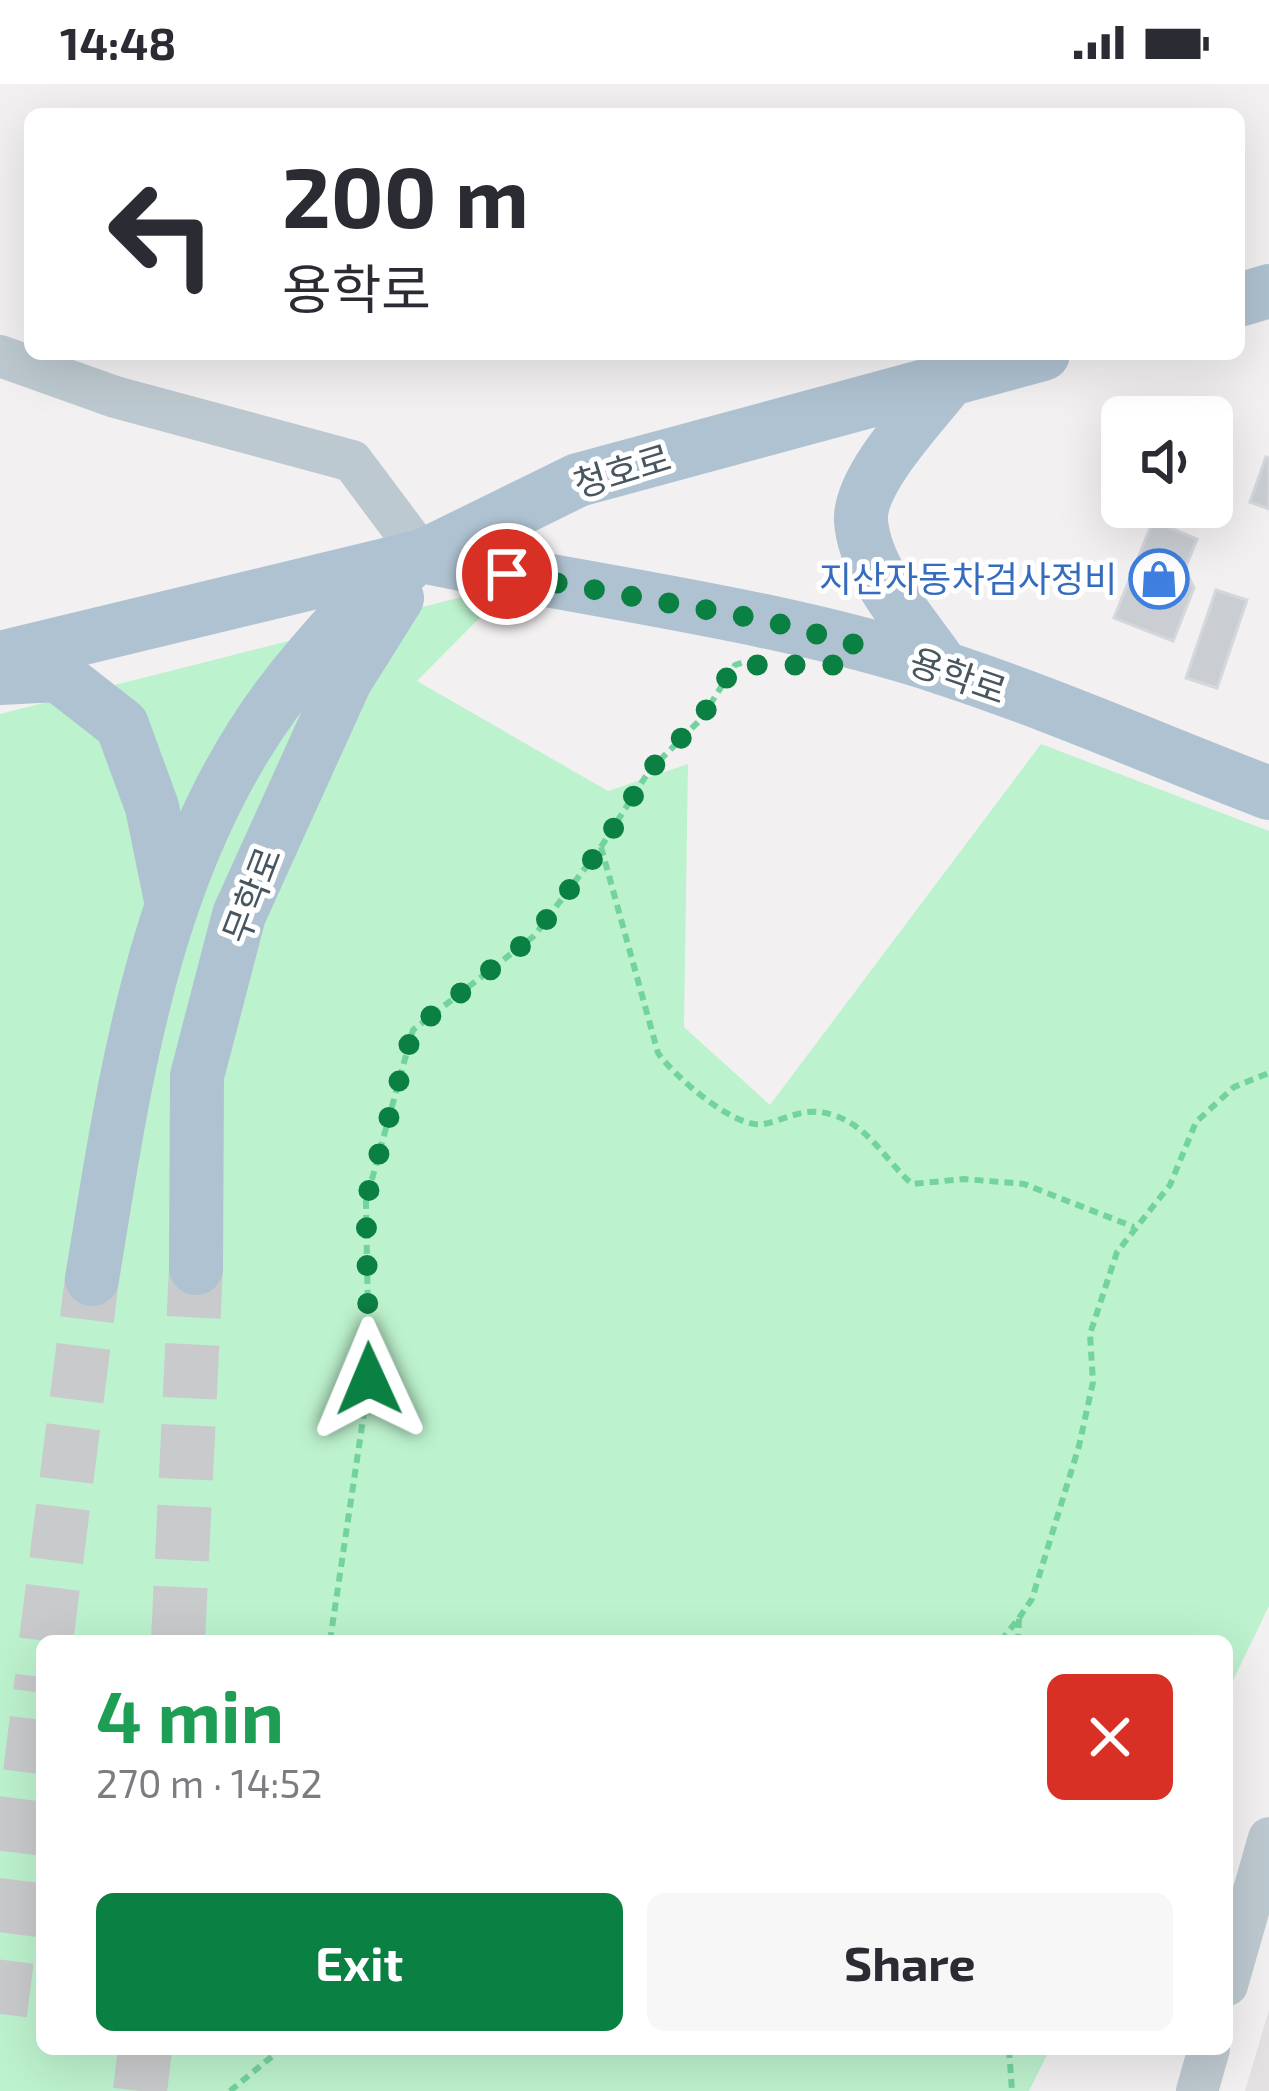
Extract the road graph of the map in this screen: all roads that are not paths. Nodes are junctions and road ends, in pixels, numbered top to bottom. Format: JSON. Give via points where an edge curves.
{"nodes":[{"id":1,"x":0,"y":356,"type":"edge"},
{"id":2,"x":1022,"y":360,"type":"edge"},
{"id":3,"x":950,"y":380,"type":"junction"},
{"id":4,"x":423,"y":556,"type":"junction"},
{"id":5,"x":0,"y":658,"type":"edge"},
{"id":6,"x":943,"y":668,"type":"junction"},
{"id":7,"x":0,"y":678,"type":"edge"},
{"id":8,"x":1269,"y":794,"type":"edge"},
{"id":9,"x":172,"y":905,"type":"junction"},
{"id":10,"x":196,"y":1268,"type":"tunnel mouth"},
{"id":11,"x":92,"y":1279,"type":"tunnel mouth"},
{"id":12,"x":1269,"y":1838,"type":"edge"},
{"id":13,"x":1233,"y":1964,"type":"edge"},
{"id":14,"x":1207,"y":2055,"type":"edge"},
{"id":15,"x":1197,"y":2091,"type":"edge"}],
"edges":[{"from":1,"to":4,"type":"street","via":[[116,397],[352,461]]},
{"from":2,"to":3,"type":"main road","name":"청호로"},
{"from":3,"to":4,"type":"main road","name":"청호로","via":[[578,480]]},
{"from":3,"to":6,"type":"main road","via":[[878,470],[860,519],[876,569]]},
{"from":4,"to":5,"type":"main road","name":"청호로"},
{"from":4,"to":6,"type":"main road","name":"용학로","via":[[769,621]]},
{"from":4,"to":9,"type":"main road","via":[[369,590],[264,711],[185,857]]},
{"from":4,"to":10,"type":"main road","name":"무학로","via":[[345,681],[239,914],[197,1076]]},
{"from":6,"to":8,"type":"main road","name":"용학로"},
{"from":7,"to":9,"type":"main road","via":[[58,675],[122,725],[152,808]]},
{"from":9,"to":11,"type":"main road","via":[[129,1055]]},
{"from":12,"to":13,"type":"street"},
{"from":14,"to":15,"type":"street"}]}
